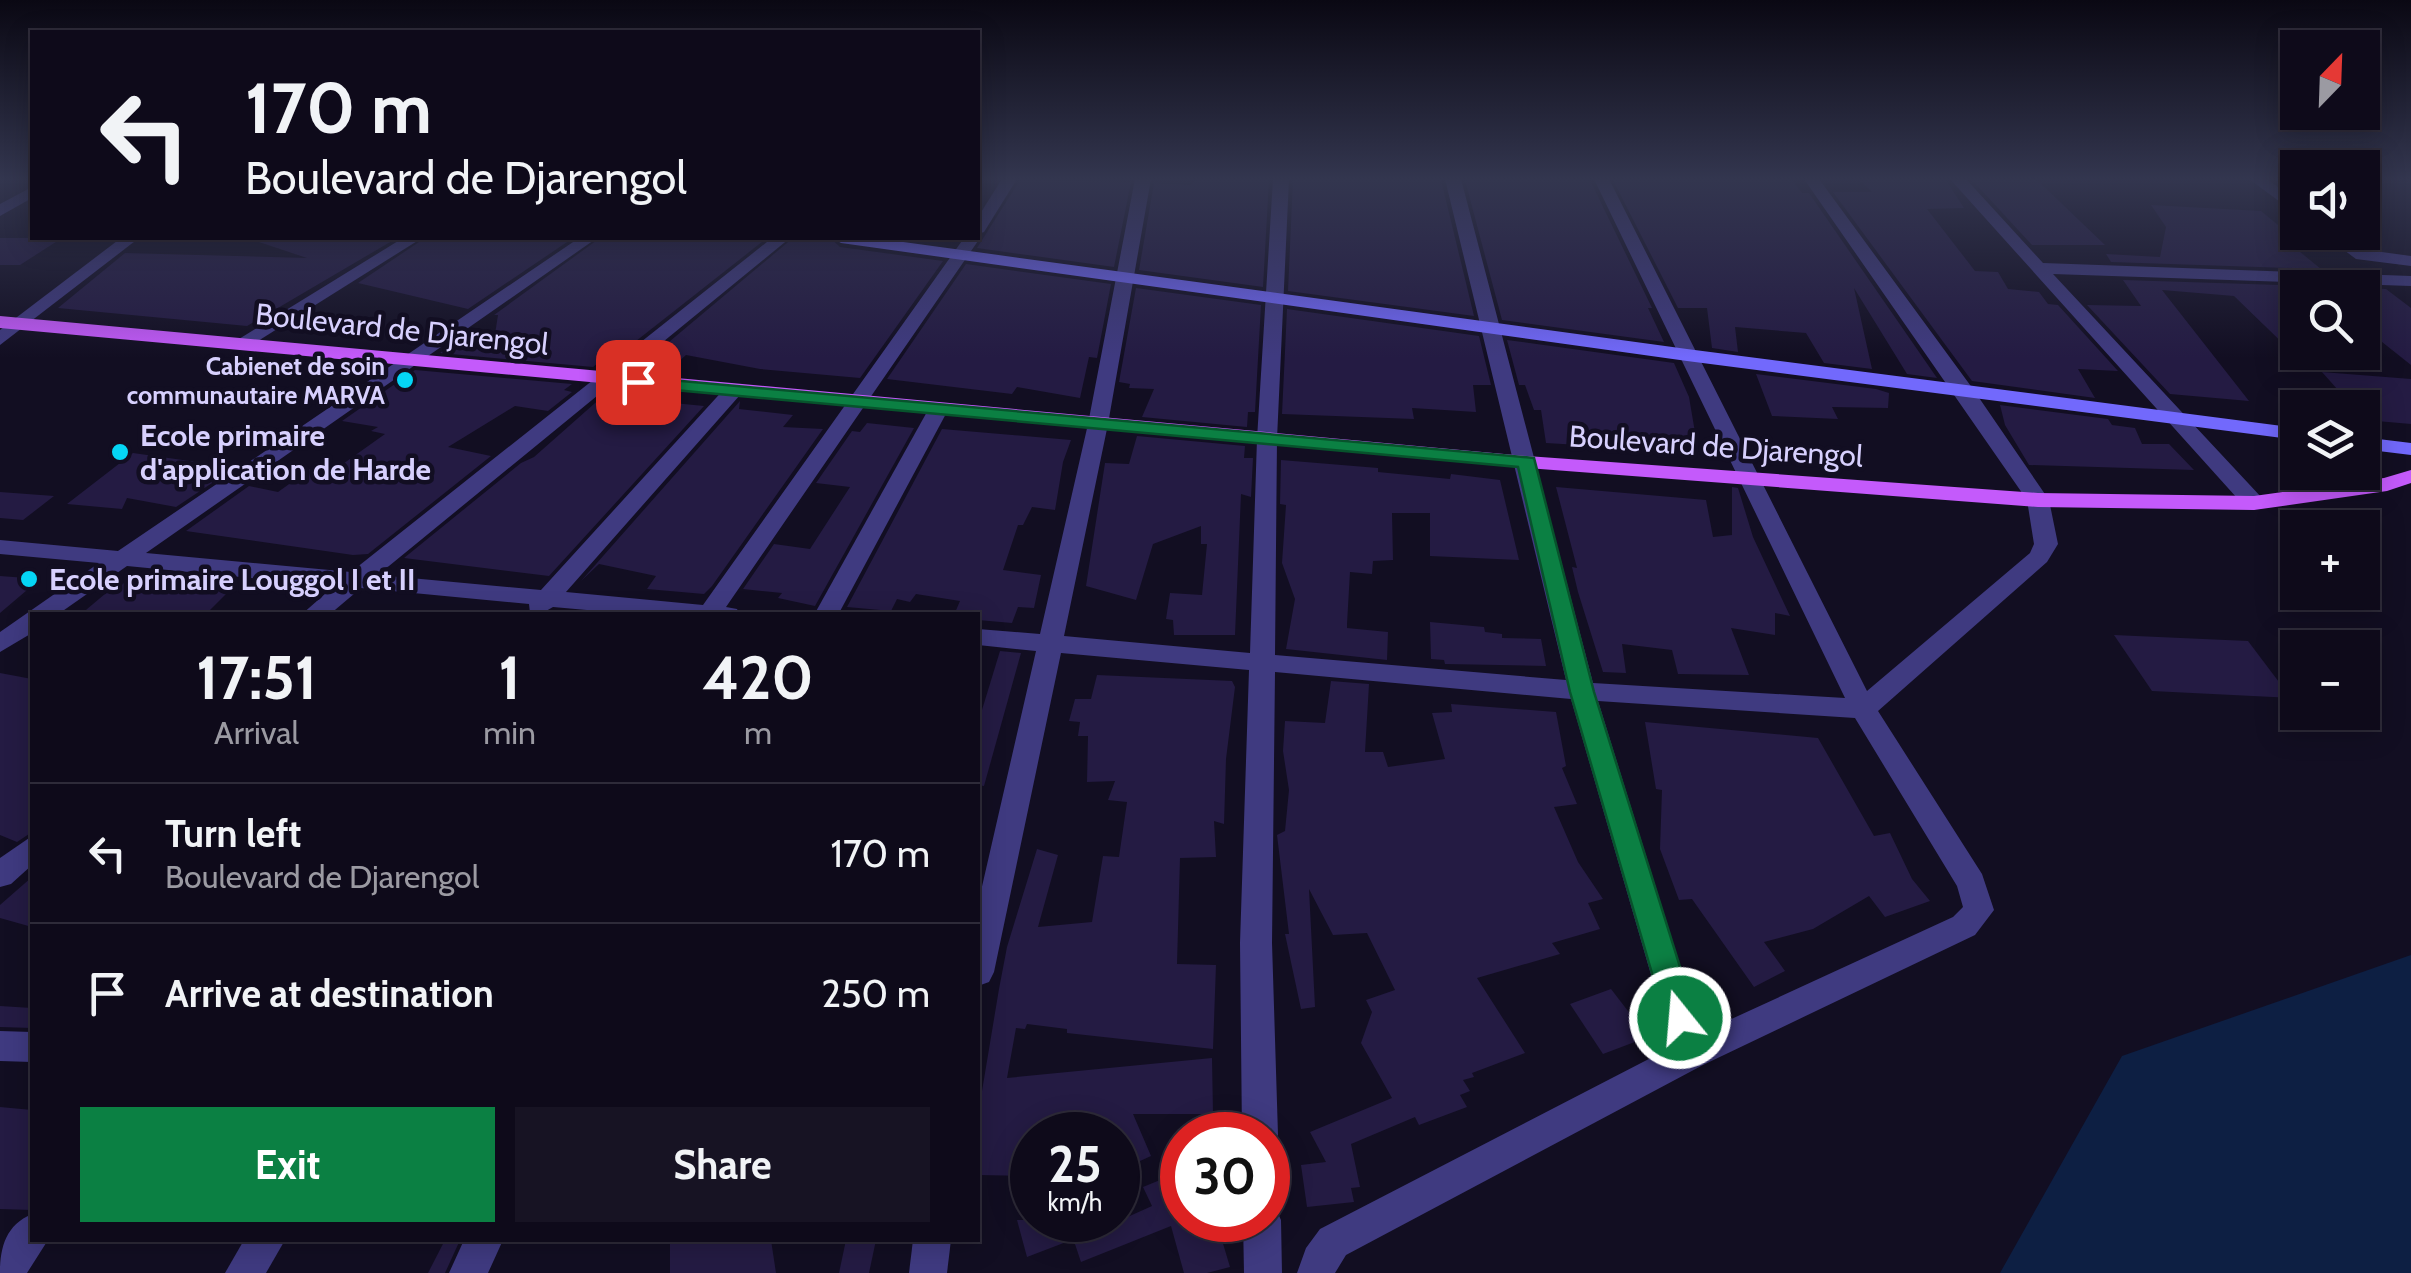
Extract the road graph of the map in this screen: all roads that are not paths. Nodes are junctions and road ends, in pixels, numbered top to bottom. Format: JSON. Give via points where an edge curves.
{"nodes":[{"id":1,"x":1134,"y":238,"type":"edge"},
{"id":2,"x":1279,"y":238,"type":"edge"},
{"id":3,"x":1469,"y":238,"type":"edge"},
{"id":4,"x":1630,"y":238,"type":"edge"},
{"id":5,"x":1854,"y":238,"type":"edge"},
{"id":6,"x":2011,"y":238,"type":"edge"},
{"id":7,"x":127,"y":240,"type":"edge"},
{"id":8,"x":411,"y":240,"type":"edge"},
{"id":9,"x":586,"y":240,"type":"edge"},
{"id":10,"x":780,"y":240,"type":"edge"},
{"id":11,"x":873,"y":240,"type":"edge"},
{"id":12,"x":966,"y":246,"type":"edge"},
{"id":13,"x":2355,"y":250,"type":"edge"},
{"id":14,"x":2411,"y":261,"type":"edge"},
{"id":15,"x":2038,"y":268,"type":"junction"},
{"id":16,"x":1128,"y":276,"type":"junction"},
{"id":17,"x":2411,"y":281,"type":"edge"},
{"id":18,"x":1276,"y":298,"type":"junction"},
{"id":19,"x":10,"y":323,"type":"edge"},
{"id":20,"x":1493,"y":328,"type":"junction"},
{"id":21,"x":0,"y":339,"type":"edge"},
{"id":22,"x":243,"y":342,"type":"junction"},
{"id":23,"x":1687,"y":355,"type":"junction"},
{"id":24,"x":408,"y":360,"type":"junction"},
{"id":25,"x":606,"y":380,"type":"junction"},
{"id":26,"x":734,"y":391,"type":"junction"},
{"id":27,"x":1966,"y":393,"type":"junction"},
{"id":28,"x":858,"y":402,"type":"junction"},
{"id":29,"x":938,"y":410,"type":"junction"},
{"id":30,"x":2174,"y":419,"type":"junction"},
{"id":31,"x":1098,"y":424,"type":"junction"},
{"id":32,"x":2280,"y":432,"type":"edge"},
{"id":33,"x":1267,"y":439,"type":"junction"},
{"id":34,"x":2380,"y":445,"type":"edge"},
{"id":35,"x":2411,"y":449,"type":"edge"},
{"id":36,"x":1527,"y":462,"type":"junction"},
{"id":37,"x":2411,"y":476,"type":"edge"},
{"id":38,"x":1747,"y":479,"type":"junction"},
{"id":39,"x":2038,"y":500,"type":"junction"},
{"id":40,"x":2254,"y":503,"type":"junction"},
{"id":41,"x":0,"y":546,"type":"edge"},
{"id":42,"x":121,"y":557,"type":"junction"},
{"id":43,"x":355,"y":580,"type":"junction"},
{"id":44,"x":540,"y":607,"type":"edge"},
{"id":45,"x":44,"y":612,"type":"edge"},
{"id":46,"x":317,"y":612,"type":"edge"},
{"id":47,"x":665,"y":612,"type":"edge"},
{"id":48,"x":716,"y":612,"type":"edge"},
{"id":49,"x":828,"y":612,"type":"edge"},
{"id":50,"x":30,"y":622,"type":"edge"},
{"id":51,"x":980,"y":638,"type":"edge"},
{"id":52,"x":0,"y":644,"type":"edge"},
{"id":53,"x":1048,"y":644,"type":"junction"},
{"id":54,"x":1265,"y":662,"type":"junction"},
{"id":55,"x":1582,"y":692,"type":"junction"},
{"id":56,"x":1863,"y":709,"type":"junction"},
{"id":57,"x":30,"y":850,"type":"edge"},
{"id":58,"x":0,"y":875,"type":"edge"},
{"id":59,"x":980,"y":963,"type":"edge"},
{"id":60,"x":0,"y":1046,"type":"edge"},
{"id":61,"x":30,"y":1047,"type":"edge"},
{"id":62,"x":1691,"y":1054,"type":"junction"},
{"id":63,"x":1260,"y":1112,"type":"edge"},
{"id":64,"x":30,"y":1235,"type":"edge"},
{"id":65,"x":265,"y":1242,"type":"edge"},
{"id":66,"x":483,"y":1242,"type":"edge"},
{"id":67,"x":932,"y":1242,"type":"edge"},
{"id":68,"x":1262,"y":1242,"type":"edge"},
{"id":69,"x":4,"y":1273,"type":"edge"},
{"id":70,"x":244,"y":1273,"type":"edge"},
{"id":71,"x":468,"y":1273,"type":"edge"},
{"id":72,"x":928,"y":1273,"type":"edge"},
{"id":73,"x":1263,"y":1273,"type":"edge"},
{"id":74,"x":1316,"y":1273,"type":"edge"}],
"edges":[{"from":1,"to":16,"type":"street"},
{"from":2,"to":18,"type":"street"},
{"from":3,"to":20,"type":"street"},
{"from":4,"to":23,"type":"street"},
{"from":5,"to":27,"type":"street"},
{"from":6,"to":15,"type":"street"},
{"from":7,"to":19,"type":"street"},
{"from":8,"to":22,"type":"street"},
{"from":9,"to":24,"type":"street"},
{"from":10,"to":25,"type":"street"},
{"from":11,"to":12,"type":"main road"},
{"from":12,"to":16,"type":"main road"},
{"from":12,"to":28,"type":"street"},
{"from":13,"to":14,"type":"street"},
{"from":15,"to":17,"type":"street"},
{"from":15,"to":30,"type":"street"},
{"from":16,"to":18,"type":"main road"},
{"from":16,"to":31,"type":"street"},
{"from":18,"to":20,"type":"main road"},
{"from":18,"to":33,"type":"street"},
{"from":19,"to":21,"type":"street"},
{"from":19,"to":22,"type":"main road","name":"Boulevard de Djarengol"},
{"from":20,"to":23,"type":"main road"},
{"from":20,"to":36,"type":"street"},
{"from":22,"to":24,"type":"main road","name":"Boulevard de Djarengol"},
{"from":23,"to":27,"type":"main road"},
{"from":23,"to":38,"type":"street"},
{"from":24,"to":25,"type":"main road","name":"Boulevard de Djarengol"},
{"from":24,"to":42,"type":"street"},
{"from":25,"to":26,"type":"main road","name":"Boulevard de Djarengol"},
{"from":25,"to":43,"type":"street"},
{"from":26,"to":28,"type":"main road","name":"Boulevard de Djarengol"},
{"from":26,"to":44,"type":"street"},
{"from":27,"to":30,"type":"main road"},
{"from":27,"to":39,"type":"street"},
{"from":28,"to":29,"type":"main road","name":"Boulevard de Djarengol"},
{"from":28,"to":48,"type":"street"},
{"from":29,"to":31,"type":"main road","name":"Boulevard de Djarengol"},
{"from":29,"to":49,"type":"street"},
{"from":30,"to":32,"type":"main road"},
{"from":30,"to":40,"type":"street"},
{"from":31,"to":33,"type":"main road","name":"Boulevard de Djarengol"},
{"from":31,"to":53,"type":"street"},
{"from":33,"to":36,"type":"main road","name":"Boulevard de Djarengol"},
{"from":33,"to":54,"type":"street"},
{"from":34,"to":35,"type":"main road"},
{"from":36,"to":38,"type":"main road","name":"Boulevard de Djarengol"},
{"from":36,"to":55,"type":"street"},
{"from":37,"to":40,"type":"main road","name":"Boulevard de Djarengol"},
{"from":38,"to":39,"type":"main road","name":"Boulevard de Djarengol"},
{"from":38,"to":56,"type":"street"},
{"from":39,"to":40,"type":"main road","name":"Boulevard de Djarengol"},
{"from":39,"to":56,"type":"street","via":[[2046,544],[2039,557]]},
{"from":41,"to":42,"type":"street"},
{"from":42,"to":43,"type":"street"},
{"from":42,"to":45,"type":"street"},
{"from":43,"to":44,"type":"street"},
{"from":43,"to":46,"type":"street"},
{"from":44,"to":47,"type":"street"},
{"from":50,"to":52,"type":"street"},
{"from":51,"to":53,"type":"street"},
{"from":53,"to":54,"type":"street"},
{"from":53,"to":59,"type":"street"},
{"from":54,"to":55,"type":"street"},
{"from":54,"to":63,"type":"street","via":[[1256,944]]},
{"from":55,"to":56,"type":"street"},
{"from":55,"to":62,"type":"street"},
{"from":56,"to":62,"type":"street","via":[[1971,882],[1978,910],[1964,926]]},
{"from":57,"to":58,"type":"street"},
{"from":60,"to":61,"type":"street"},
{"from":62,"to":74,"type":"street","via":[[1333,1242]]},
{"from":64,"to":69,"type":"street"},
{"from":65,"to":70,"type":"street"},
{"from":66,"to":71,"type":"street"},
{"from":67,"to":72,"type":"street"},
{"from":68,"to":73,"type":"street"}]}
